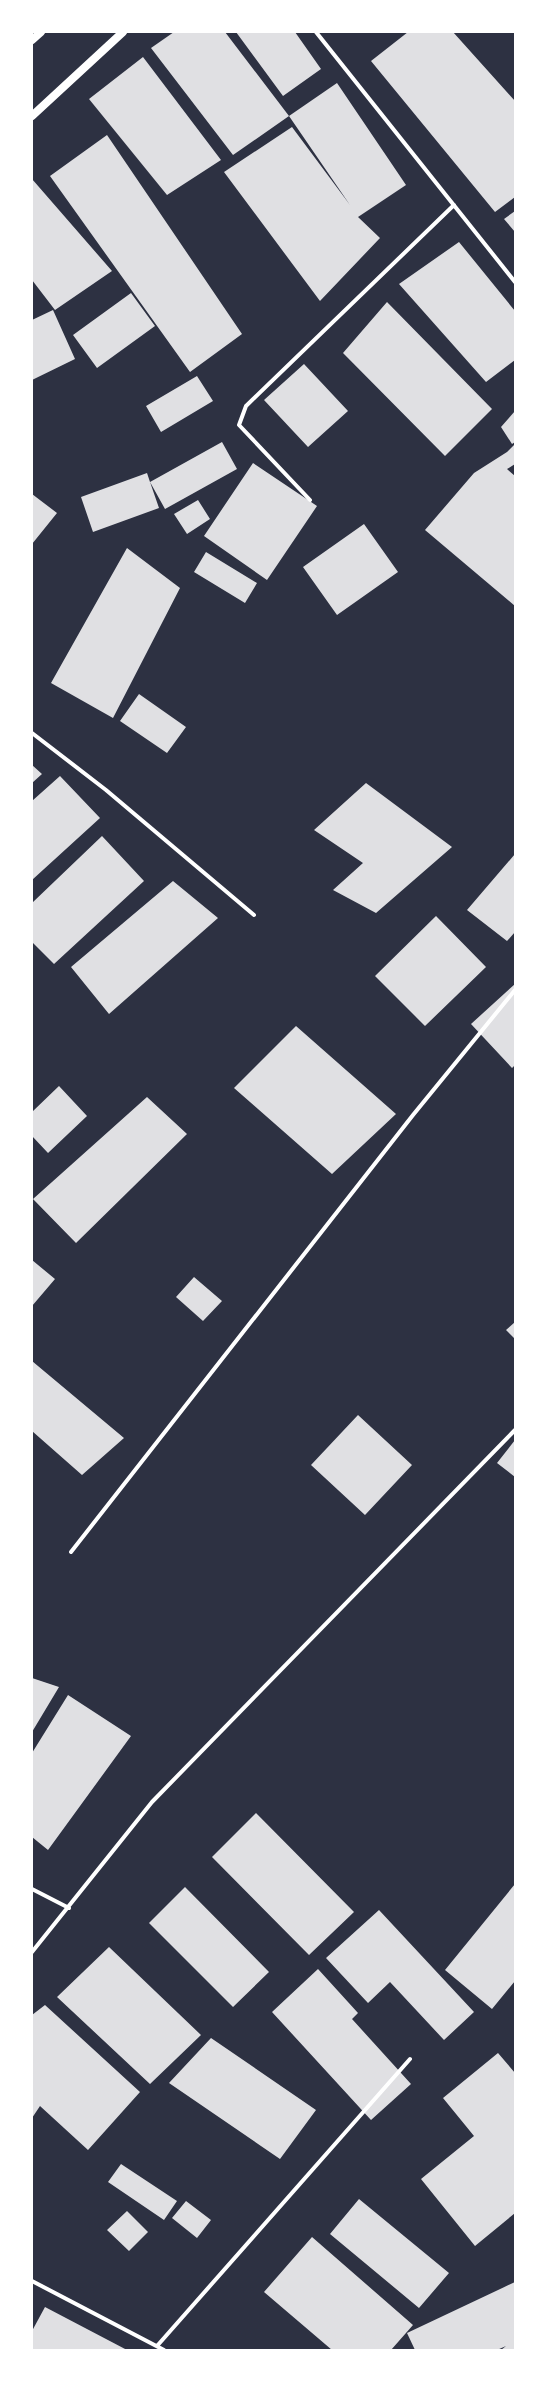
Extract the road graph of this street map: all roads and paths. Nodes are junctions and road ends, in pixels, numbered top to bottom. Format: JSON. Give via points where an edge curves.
{"nodes":[{"id":1,"x":41,"y":32,"type":"edge"},
{"id":2,"x":123,"y":32,"type":"edge"},
{"id":3,"x":316,"y":32,"type":"edge"},
{"id":4,"x":32,"y":40,"type":"edge"},
{"id":5,"x":32,"y":116,"type":"edge"},
{"id":6,"x":454,"y":205,"type":"junction"},
{"id":7,"x":515,"y":282,"type":"edge"},
{"id":8,"x":310,"y":500,"type":"dead end"},
{"id":9,"x":32,"y":733,"type":"edge"},
{"id":10,"x":254,"y":915,"type":"dead end"},
{"id":11,"x":515,"y":990,"type":"edge"},
{"id":12,"x":515,"y":1430,"type":"edge"},
{"id":13,"x":71,"y":1552,"type":"dead end"},
{"id":14,"x":32,"y":1889,"type":"edge"},
{"id":15,"x":69,"y":1908,"type":"junction"},
{"id":16,"x":32,"y":1952,"type":"edge"},
{"id":17,"x":410,"y":2059,"type":"dead end"},
{"id":18,"x":32,"y":2281,"type":"edge"},
{"id":19,"x":156,"y":2346,"type":"junction"},
{"id":20,"x":164,"y":2350,"type":"edge"}],
"edges":[{"from":1,"to":4,"type":"main road"},
{"from":2,"to":5,"type":"main road"},
{"from":3,"to":6,"type":"street"},
{"from":6,"to":7,"type":"street"},
{"from":6,"to":8,"type":"street","via":[[246,406],[239,425]]},
{"from":9,"to":10,"type":"street","via":[[106,790]]},
{"from":11,"to":13,"type":"street","via":[[408,1122]]},
{"from":12,"to":15,"type":"street","via":[[152,1802]]},
{"from":14,"to":15,"type":"street"},
{"from":15,"to":16,"type":"street"},
{"from":17,"to":19,"type":"street"},
{"from":18,"to":19,"type":"street"},
{"from":19,"to":20,"type":"street"}]}
